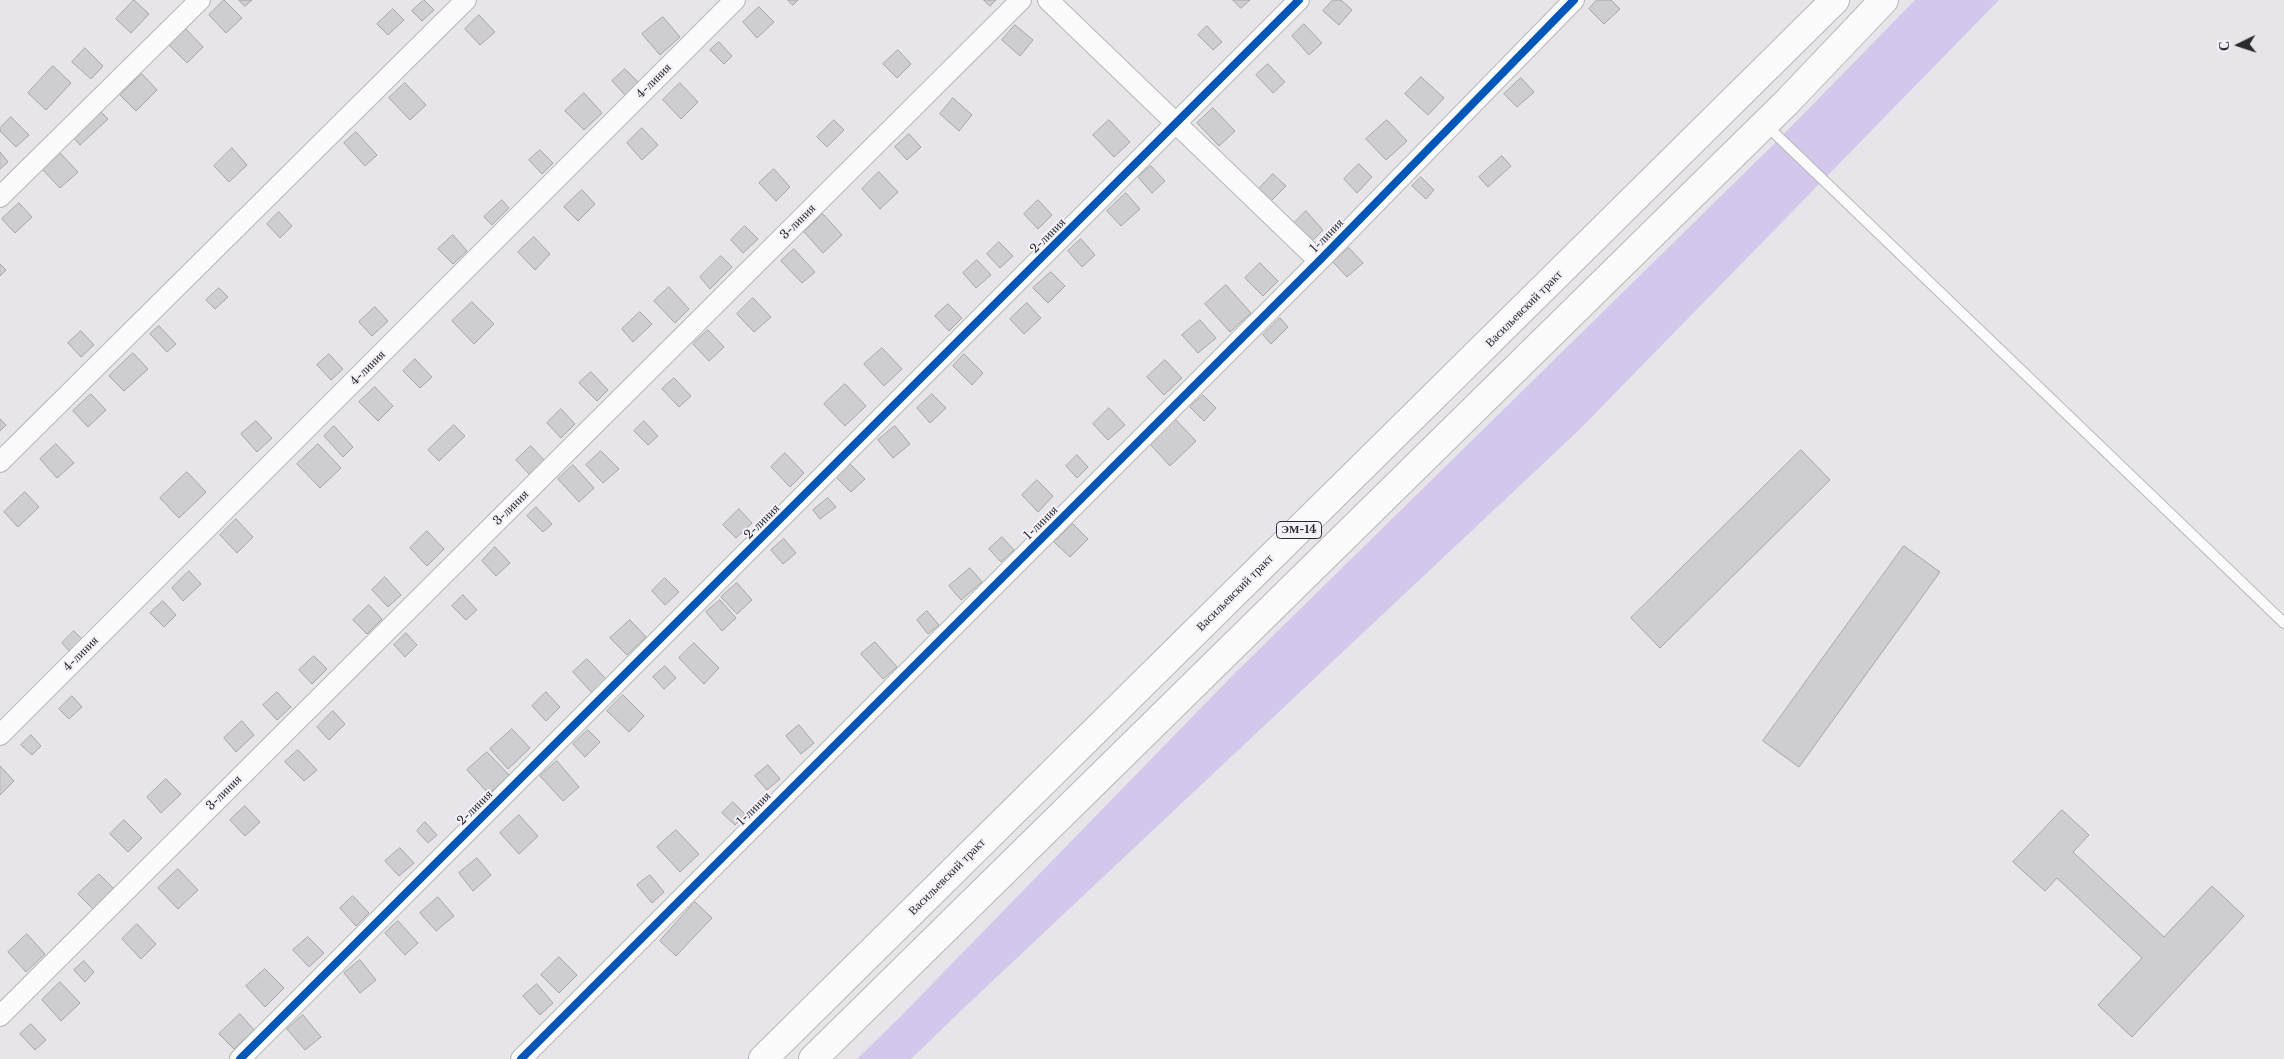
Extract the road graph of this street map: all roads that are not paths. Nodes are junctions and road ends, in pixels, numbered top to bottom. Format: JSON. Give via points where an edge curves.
{"nodes":[{"id":1,"x":200,"y":0,"type":"edge"},
{"id":2,"x":466,"y":0,"type":"edge"},
{"id":3,"x":735,"y":0,"type":"edge"},
{"id":4,"x":1021,"y":0,"type":"edge"},
{"id":5,"x":1048,"y":0,"type":"edge"},
{"id":6,"x":1299,"y":0,"type":"edge"},
{"id":7,"x":1574,"y":0,"type":"edge"},
{"id":8,"x":1835,"y":0,"type":"edge"},
{"id":9,"x":1884,"y":0,"type":"edge"},
{"id":10,"x":1177,"y":124,"type":"junction"},
{"id":11,"x":1764,"y":124,"type":"junction"},
{"id":12,"x":0,"y":197,"type":"edge"},
{"id":13,"x":1318,"y":260,"type":"junction"},
{"id":14,"x":0,"y":462,"type":"edge"},
{"id":15,"x":2284,"y":623,"type":"edge"},
{"id":16,"x":0,"y":735,"type":"edge"},
{"id":17,"x":0,"y":1016,"type":"edge"},
{"id":18,"x":240,"y":1059,"type":"edge"},
{"id":19,"x":521,"y":1059,"type":"edge"},
{"id":20,"x":762,"y":1059,"type":"edge"},
{"id":21,"x":813,"y":1059,"type":"edge"}],
"edges":[{"from":1,"to":12,"type":"street"},
{"from":2,"to":14,"type":"street"},
{"from":3,"to":16,"type":"street","name":"4-линия"},
{"from":4,"to":17,"type":"street","name":"3-линия"},
{"from":5,"to":10,"type":"street"},
{"from":6,"to":10,"type":"street","name":"2-линия"},
{"from":7,"to":13,"type":"street","name":"1-линия"},
{"from":8,"to":20,"type":"main road","name":"Васильевский тракт","number":"ЭМ-14"},
{"from":9,"to":11,"type":"main road","number":"ЭМ-14"},
{"from":10,"to":13,"type":"street"},
{"from":10,"to":18,"type":"street","name":"2-линия"},
{"from":11,"to":15,"type":"lane"},
{"from":11,"to":21,"type":"main road","number":"ЭМ-14"},
{"from":13,"to":19,"type":"street","name":"1-линия"}]}
